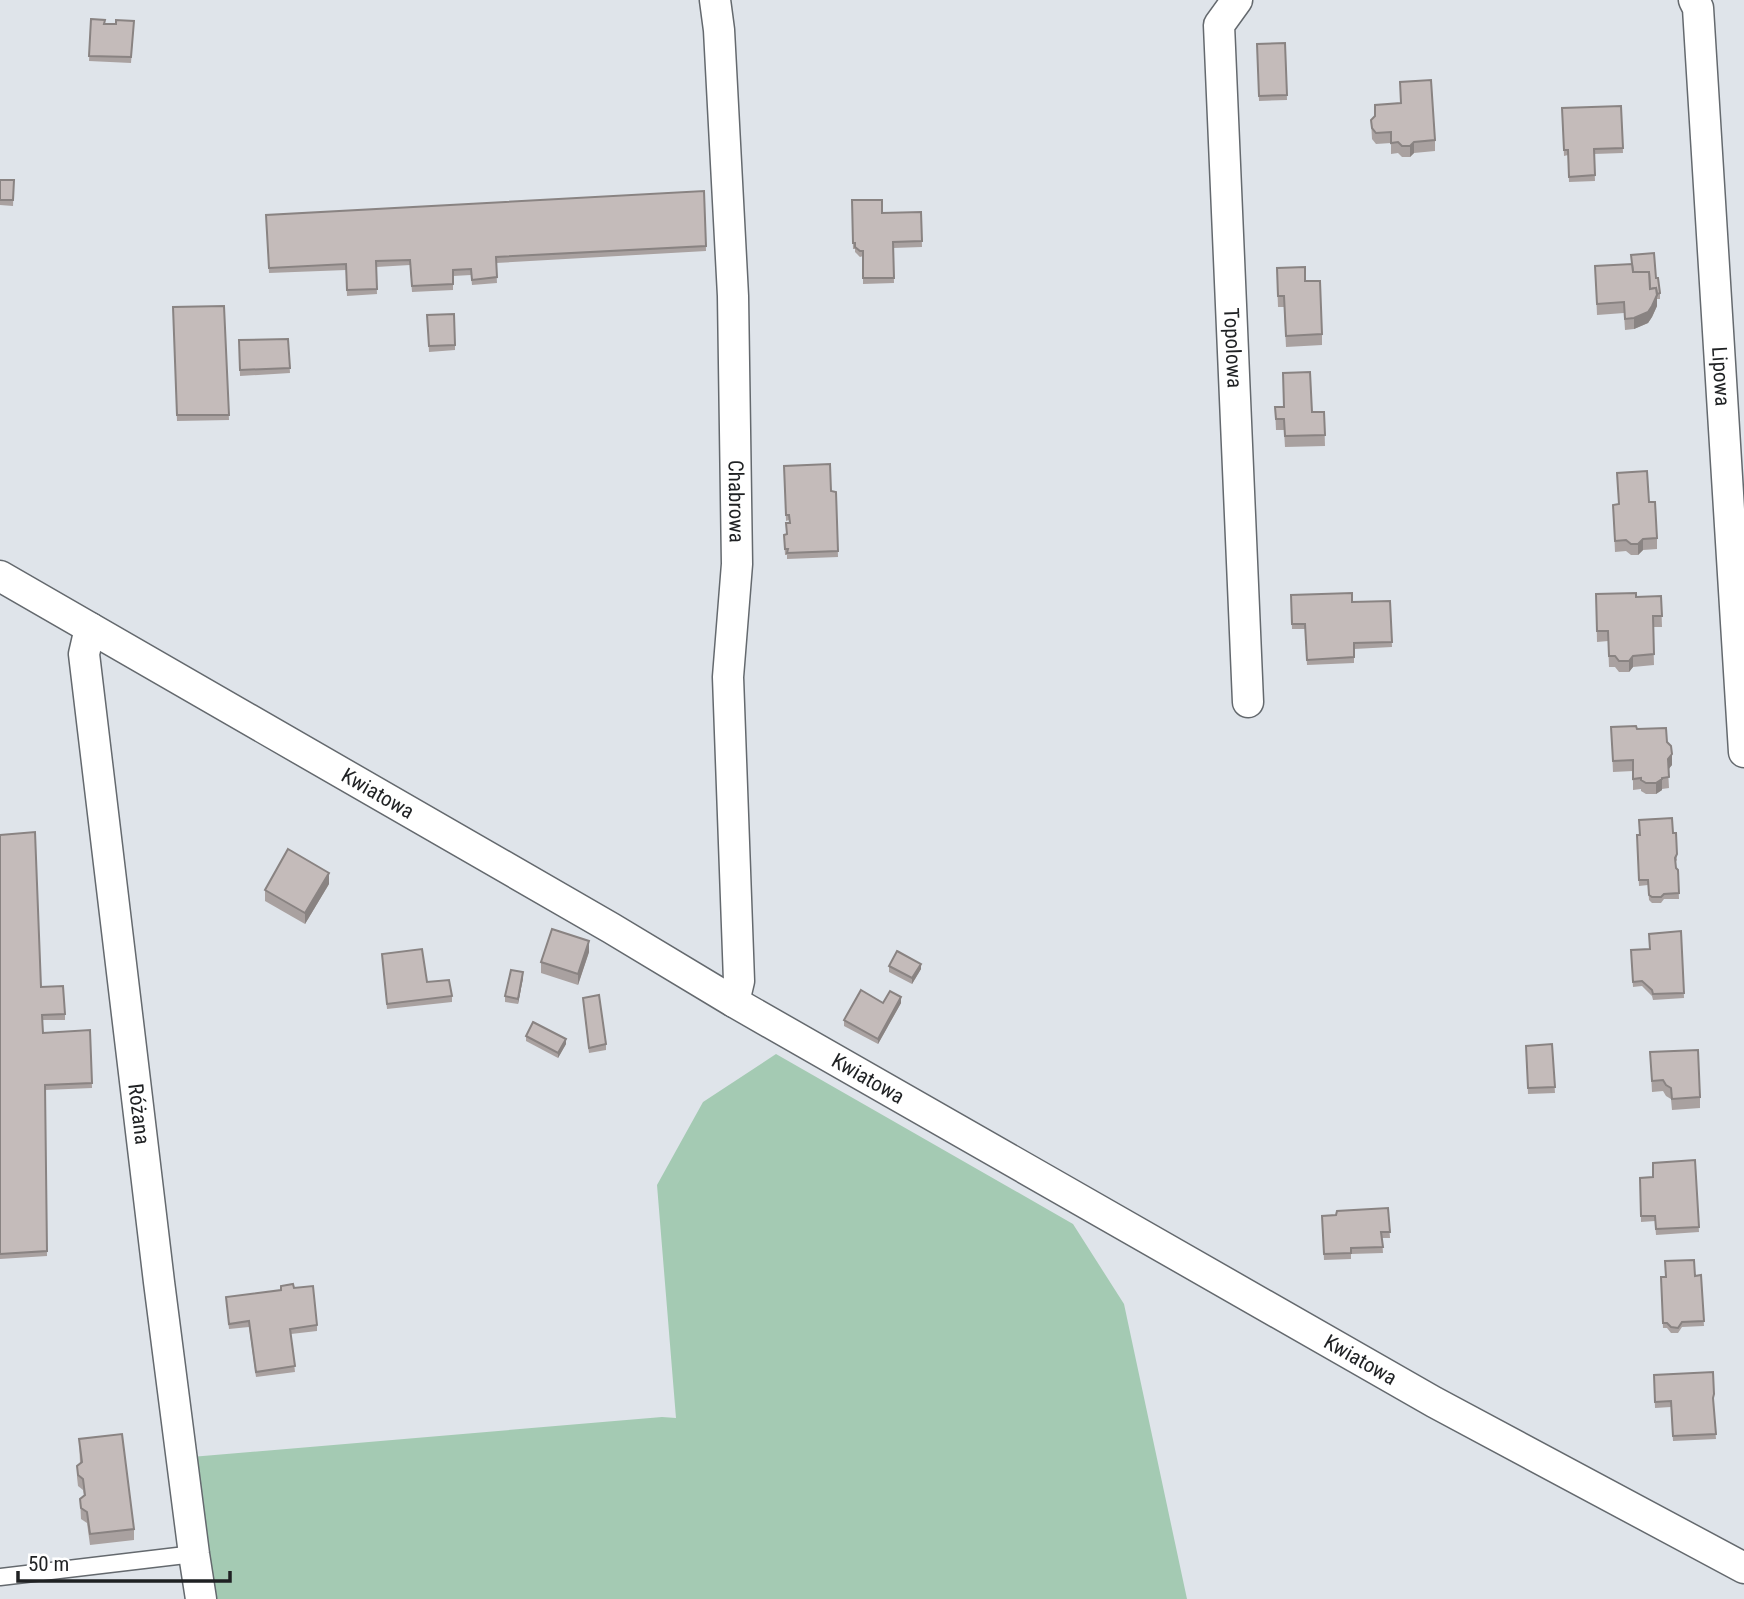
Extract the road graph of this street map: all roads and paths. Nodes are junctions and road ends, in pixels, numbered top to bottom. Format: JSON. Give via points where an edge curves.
{"nodes":[{"id":1,"x":715,"y":0,"type":"edge"},
{"id":2,"x":1237,"y":0,"type":"edge"},
{"id":3,"x":1694,"y":0,"type":"edge"},
{"id":4,"x":0,"y":576,"type":"edge"},
{"id":5,"x":90,"y":628,"type":"junction"},
{"id":6,"x":1248,"y":702,"type":"dead end"},
{"id":7,"x":1744,"y":752,"type":"edge"},
{"id":8,"x":734,"y":1002,"type":"junction"},
{"id":9,"x":194,"y":1554,"type":"junction"},
{"id":10,"x":1744,"y":1568,"type":"edge"},
{"id":11,"x":0,"y":1577,"type":"edge"},
{"id":12,"x":201,"y":1599,"type":"edge"}],
"edges":[{"from":1,"to":8,"type":"street","name":"Chabrowa","via":[[733,296],[737,564],[728,677],[739,981]]},
{"from":2,"to":6,"type":"street","name":"Topolowa","via":[[1219,24]]},
{"from":3,"to":7,"type":"street","name":"Lipowa","via":[[1699,8]]},
{"from":4,"to":5,"type":"street","name":"Kwiatowa"},
{"from":5,"to":8,"type":"street","name":"Kwiatowa"},
{"from":5,"to":9,"type":"street","name":"Różana","via":[[84,654]]},
{"from":8,"to":10,"type":"street","name":"Kwiatowa","via":[[1434,1402]]},
{"from":9,"to":11,"type":"lane"},
{"from":9,"to":12,"type":"street","name":"Różana"}]}
